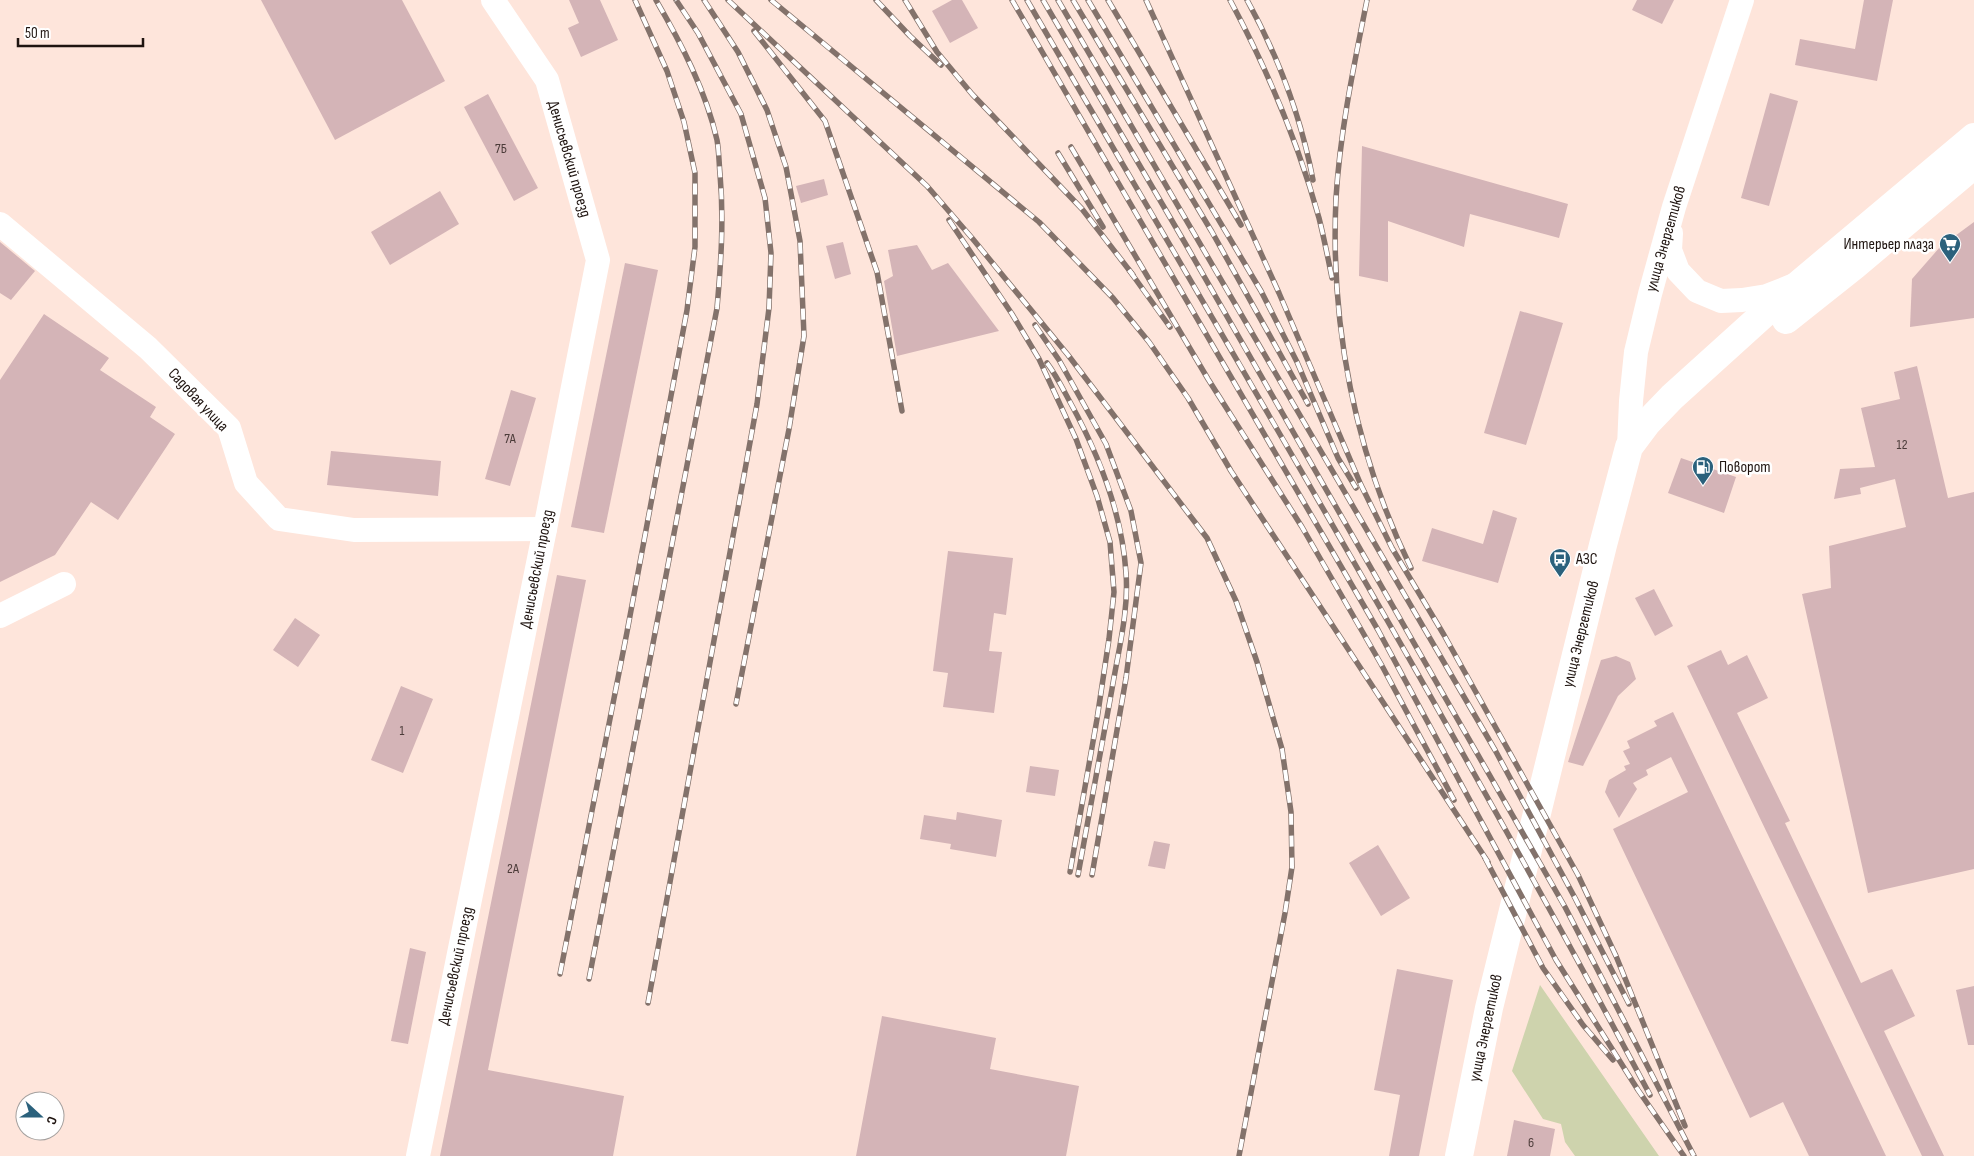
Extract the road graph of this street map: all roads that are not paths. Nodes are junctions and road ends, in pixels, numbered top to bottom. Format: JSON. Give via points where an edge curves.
{"nodes":[{"id":1,"x":493,"y":0,"type":"edge"},
{"id":2,"x":1742,"y":0,"type":"edge"},
{"id":3,"x":1974,"y":137,"type":"edge"},
{"id":4,"x":1974,"y":165,"type":"edge"},
{"id":5,"x":1674,"y":207,"type":"junction"},
{"id":6,"x":0,"y":224,"type":"edge"},
{"id":7,"x":1803,"y":282,"type":"junction"},
{"id":8,"x":1629,"y":447,"type":"junction"},
{"id":9,"x":545,"y":529,"type":"junction"},
{"id":10,"x":64,"y":584,"type":"dead end"},
{"id":11,"x":0,"y":616,"type":"edge"},
{"id":12,"x":418,"y":1156,"type":"edge"},
{"id":13,"x":1459,"y":1156,"type":"edge"}],
"edges":[{"from":1,"to":9,"type":"street","name":"Денисьевский проезд","via":[[547,80],[598,260]]},
{"from":2,"to":5,"type":"street","name":"улица Энергетиков"},
{"from":3,"to":7,"type":"main road"},
{"from":4,"to":8,"type":"main road"},
{"from":5,"to":7,"type":"street","via":[[1670,250],[1678,271],[1697,292],[1721,300],[1742,300],[1767,296]]},
{"from":5,"to":8,"type":"street","name":"улица Энергетиков","via":[[1636,352]]},
{"from":6,"to":9,"type":"street","name":"Садовая улица","via":[[148,348],[229,428],[246,483],[279,519],[354,530]]},
{"from":7,"to":8,"type":"main road","via":[[1774,304],[1672,397]]},
{"from":8,"to":13,"type":"main road","name":"улица Энергетиков","via":[[1489,1008]]},
{"from":9,"to":12,"type":"street","name":"Денисьевский проезд"},
{"from":10,"to":11,"type":"street"}]}
